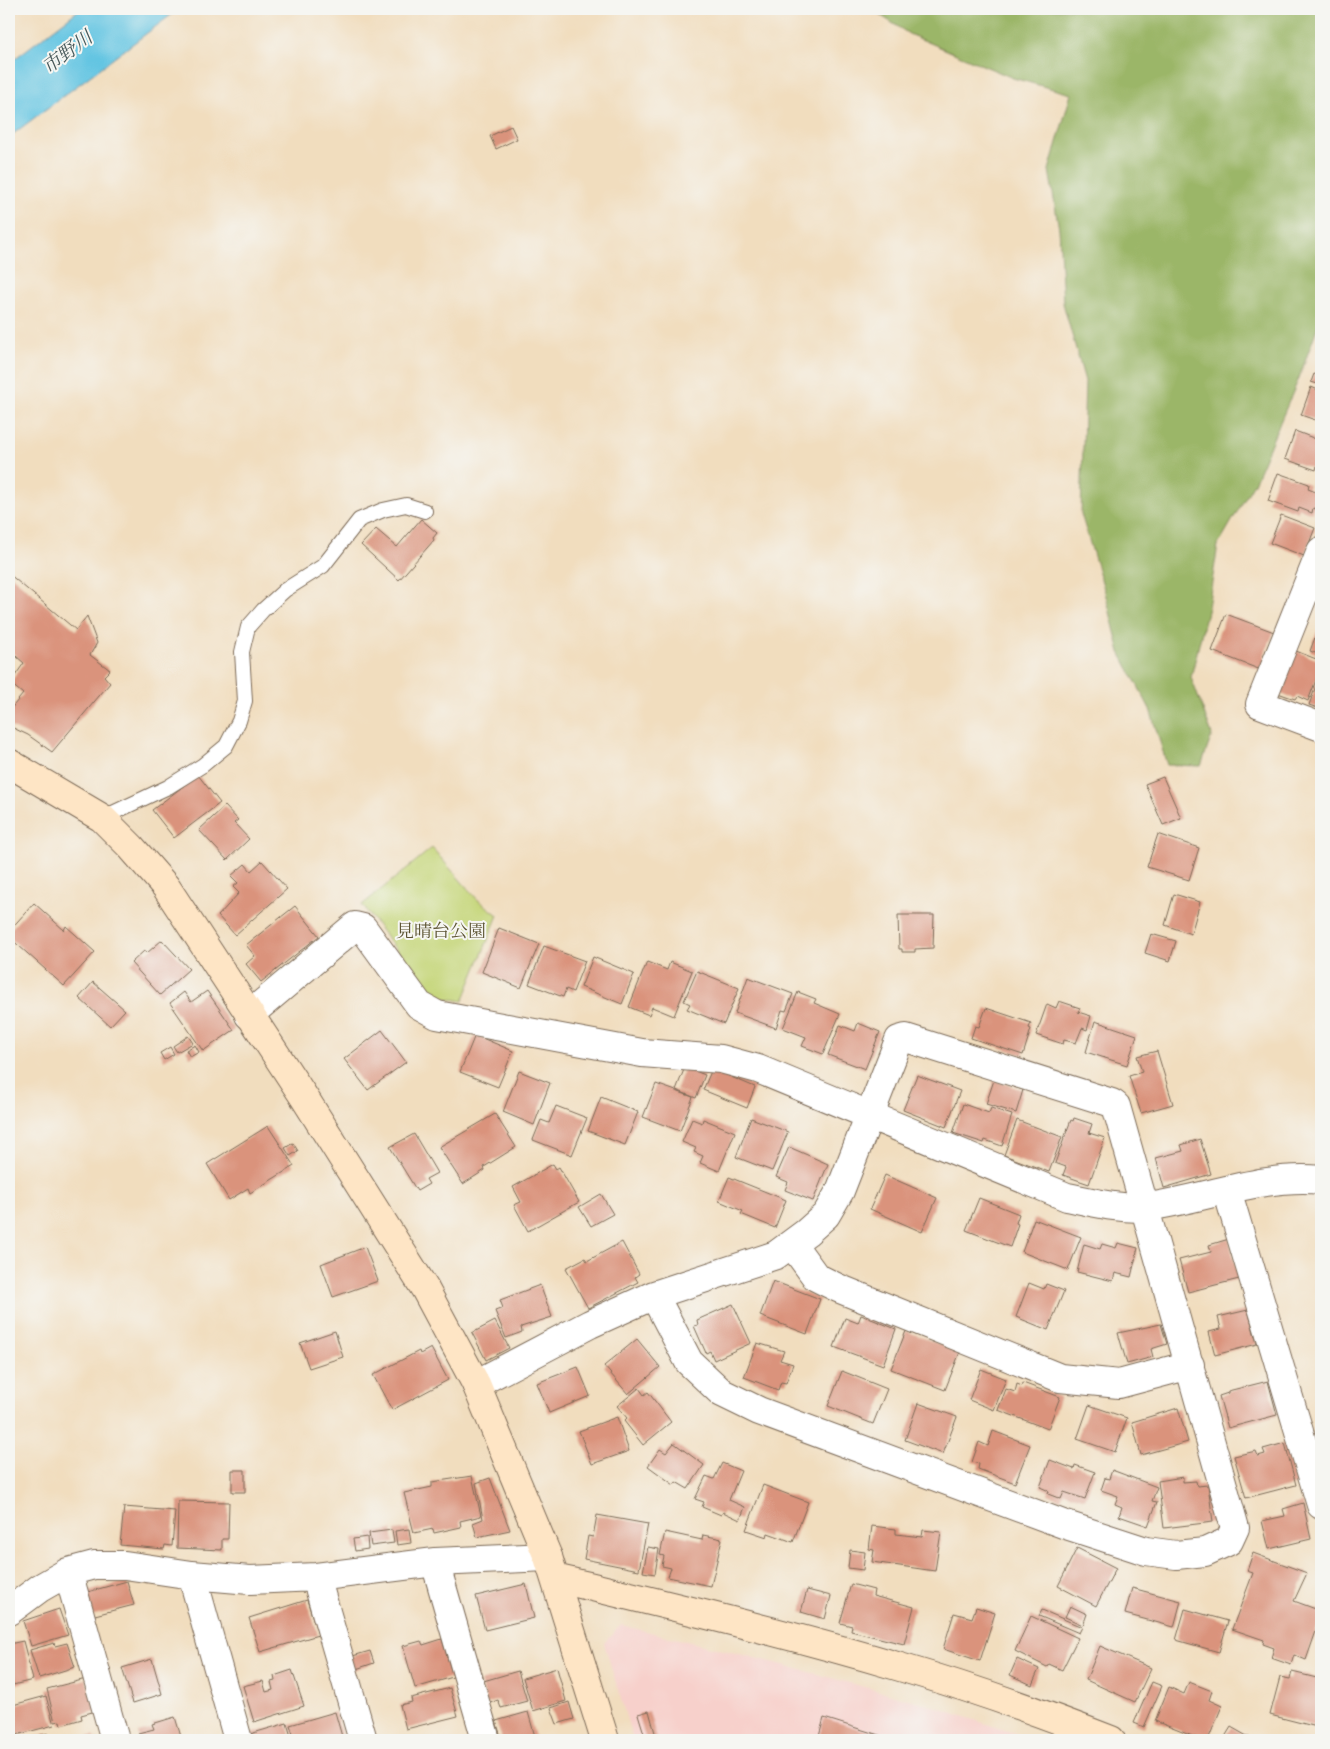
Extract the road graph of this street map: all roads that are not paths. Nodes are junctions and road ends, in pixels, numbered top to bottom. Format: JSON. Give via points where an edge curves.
{"nodes":[{"id":1,"x":426,"y":511,"type":"dead end"},
{"id":2,"x":1321,"y":551,"type":"edge"},
{"id":3,"x":1314,"y":593,"type":"edge"},
{"id":4,"x":1321,"y":727,"type":"edge"},
{"id":5,"x":9,"y":763,"type":"edge"},
{"id":6,"x":102,"y":818,"type":"junction"},
{"id":7,"x":249,"y":1015,"type":"junction"},
{"id":8,"x":870,"y":1115,"type":"junction"},
{"id":9,"x":1321,"y":1180,"type":"edge"},
{"id":10,"x":1227,"y":1190,"type":"junction"},
{"id":11,"x":1146,"y":1207,"type":"junction"},
{"id":12,"x":792,"y":1244,"type":"junction"},
{"id":13,"x":654,"y":1295,"type":"junction"},
{"id":14,"x":1190,"y":1364,"type":"junction"},
{"id":15,"x":476,"y":1384,"type":"junction"},
{"id":16,"x":1321,"y":1505,"type":"edge"},
{"id":17,"x":435,"y":1562,"type":"junction"},
{"id":18,"x":552,"y":1567,"type":"junction"},
{"id":19,"x":68,"y":1572,"type":"junction"},
{"id":20,"x":192,"y":1576,"type":"junction"},
{"id":21,"x":316,"y":1577,"type":"junction"},
{"id":22,"x":9,"y":1611,"type":"edge"},
{"id":23,"x":115,"y":1740,"type":"edge"},
{"id":24,"x":238,"y":1740,"type":"edge"},
{"id":25,"x":363,"y":1740,"type":"edge"},
{"id":26,"x":486,"y":1740,"type":"edge"},
{"id":27,"x":605,"y":1740,"type":"edge"},
{"id":28,"x":1111,"y":1740,"type":"edge"}],
"edges":[{"from":1,"to":6,"type":"lane","via":[[406,505],[359,520],[324,566],[285,590],[263,610],[248,628],[242,652],[245,701],[226,746],[168,787]]},
{"from":2,"to":3,"type":"street"},
{"from":3,"to":4,"type":"street","via":[[1260,704]]},
{"from":5,"to":6,"type":"street"},
{"from":6,"to":7,"type":"street","via":[[166,886]]},
{"from":7,"to":8,"type":"street","via":[[356,926],[363,928],[419,1005],[437,1015],[642,1053],[721,1059],[758,1069]]},
{"from":7,"to":15,"type":"street","via":[[424,1289]]},
{"from":8,"to":11,"type":"street","via":[[1067,1197],[1120,1208]]},
{"from":8,"to":11,"type":"street","via":[[899,1040],[906,1038],[1112,1103],[1116,1106]]},
{"from":8,"to":12,"type":"street","via":[[840,1191],[826,1215]]},
{"from":9,"to":10,"type":"street","via":[[1297,1177]]},
{"from":10,"to":11,"type":"street"},
{"from":10,"to":16,"type":"street"},
{"from":11,"to":14,"type":"street"},
{"from":12,"to":13,"type":"street","via":[[776,1255]]},
{"from":12,"to":14,"type":"street","via":[[816,1277],[838,1288],[1060,1378],[1118,1384]]},
{"from":13,"to":14,"type":"street","via":[[689,1362],[722,1393],[759,1411],[1063,1524],[1146,1551],[1176,1555],[1205,1552],[1229,1541],[1235,1528]]},
{"from":13,"to":15,"type":"street","via":[[590,1324]]},
{"from":15,"to":18,"type":"street"},
{"from":17,"to":18,"type":"street"},
{"from":17,"to":21,"type":"street"},
{"from":17,"to":26,"type":"street"},
{"from":18,"to":27,"type":"street"},
{"from":18,"to":28,"type":"street","via":[[900,1667],[1026,1707]]},
{"from":19,"to":20,"type":"street","via":[[94,1565],[125,1565]]},
{"from":19,"to":22,"type":"street"},
{"from":19,"to":23,"type":"street"},
{"from":20,"to":21,"type":"street","via":[[250,1580]]},
{"from":20,"to":24,"type":"street"},
{"from":21,"to":25,"type":"street"}]}
